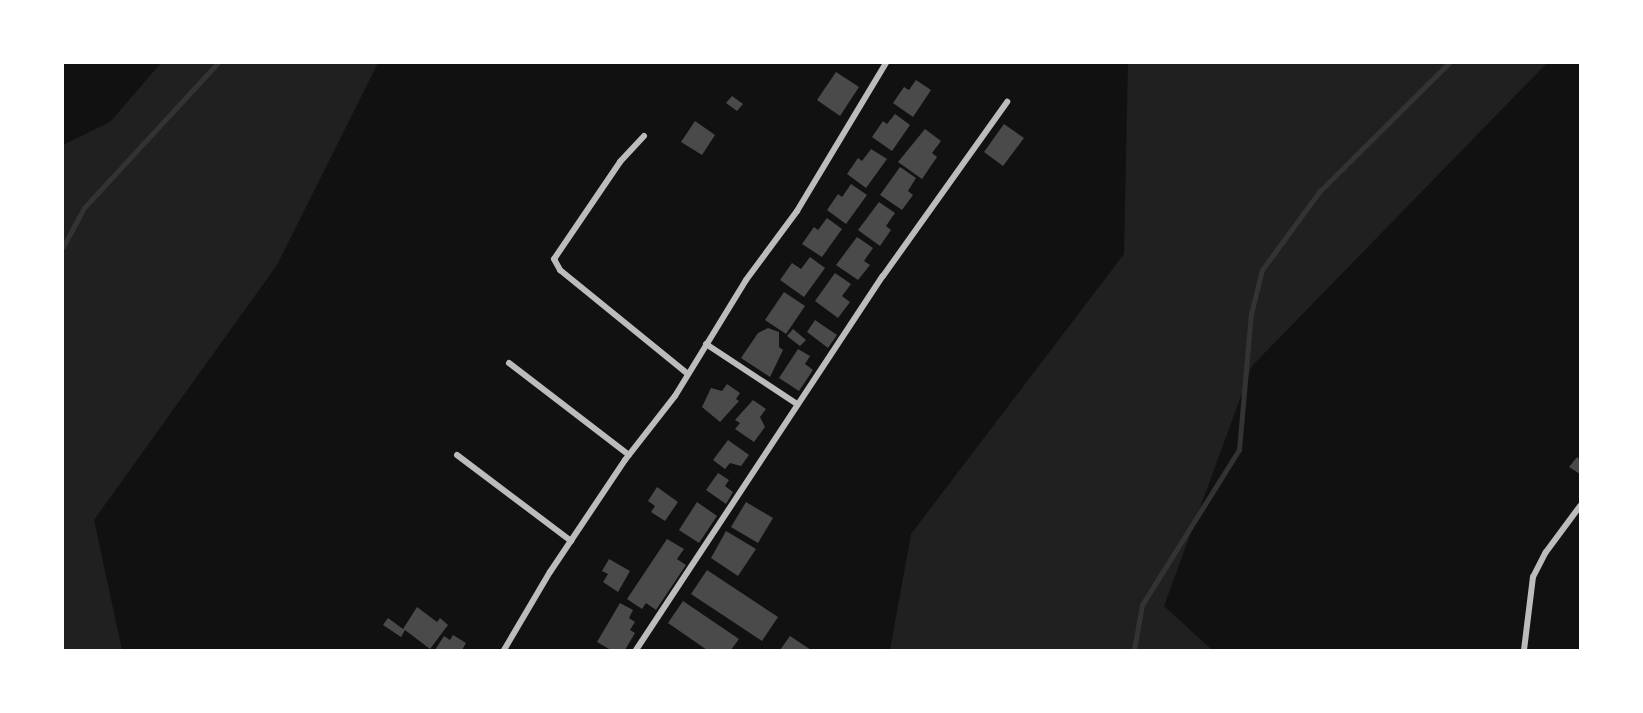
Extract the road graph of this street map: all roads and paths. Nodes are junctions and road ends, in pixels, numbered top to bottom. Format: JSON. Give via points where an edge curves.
{"nodes":[{"id":1,"x":886,"y":63,"type":"edge"},
{"id":2,"x":1007,"y":102,"type":"dead end"},
{"id":3,"x":644,"y":136,"type":"dead end"},
{"id":4,"x":706,"y":344,"type":"junction"},
{"id":5,"x":509,"y":363,"type":"dead end"},
{"id":6,"x":688,"y":374,"type":"junction"},
{"id":7,"x":797,"y":404,"type":"junction"},
{"id":8,"x":457,"y":455,"type":"dead end"},
{"id":9,"x":629,"y":455,"type":"junction"},
{"id":10,"x":1580,"y":506,"type":"edge"},
{"id":11,"x":570,"y":541,"type":"junction"},
{"id":12,"x":504,"y":650,"type":"edge"},
{"id":13,"x":636,"y":650,"type":"edge"},
{"id":14,"x":1524,"y":650,"type":"edge"}],
"edges":[{"from":1,"to":4,"type":"street","via":[[797,211],[746,280]]},
{"from":2,"to":7,"type":"street"},
{"from":3,"to":6,"type":"street","via":[[620,162],[554,259],[560,270]]},
{"from":4,"to":6,"type":"street"},
{"from":4,"to":7,"type":"street"},
{"from":5,"to":9,"type":"street"},
{"from":6,"to":9,"type":"street"},
{"from":7,"to":13,"type":"street"},
{"from":8,"to":11,"type":"street"},
{"from":9,"to":11,"type":"street"},
{"from":10,"to":14,"type":"street","via":[[1533,577]]},
{"from":11,"to":12,"type":"street"}]}
